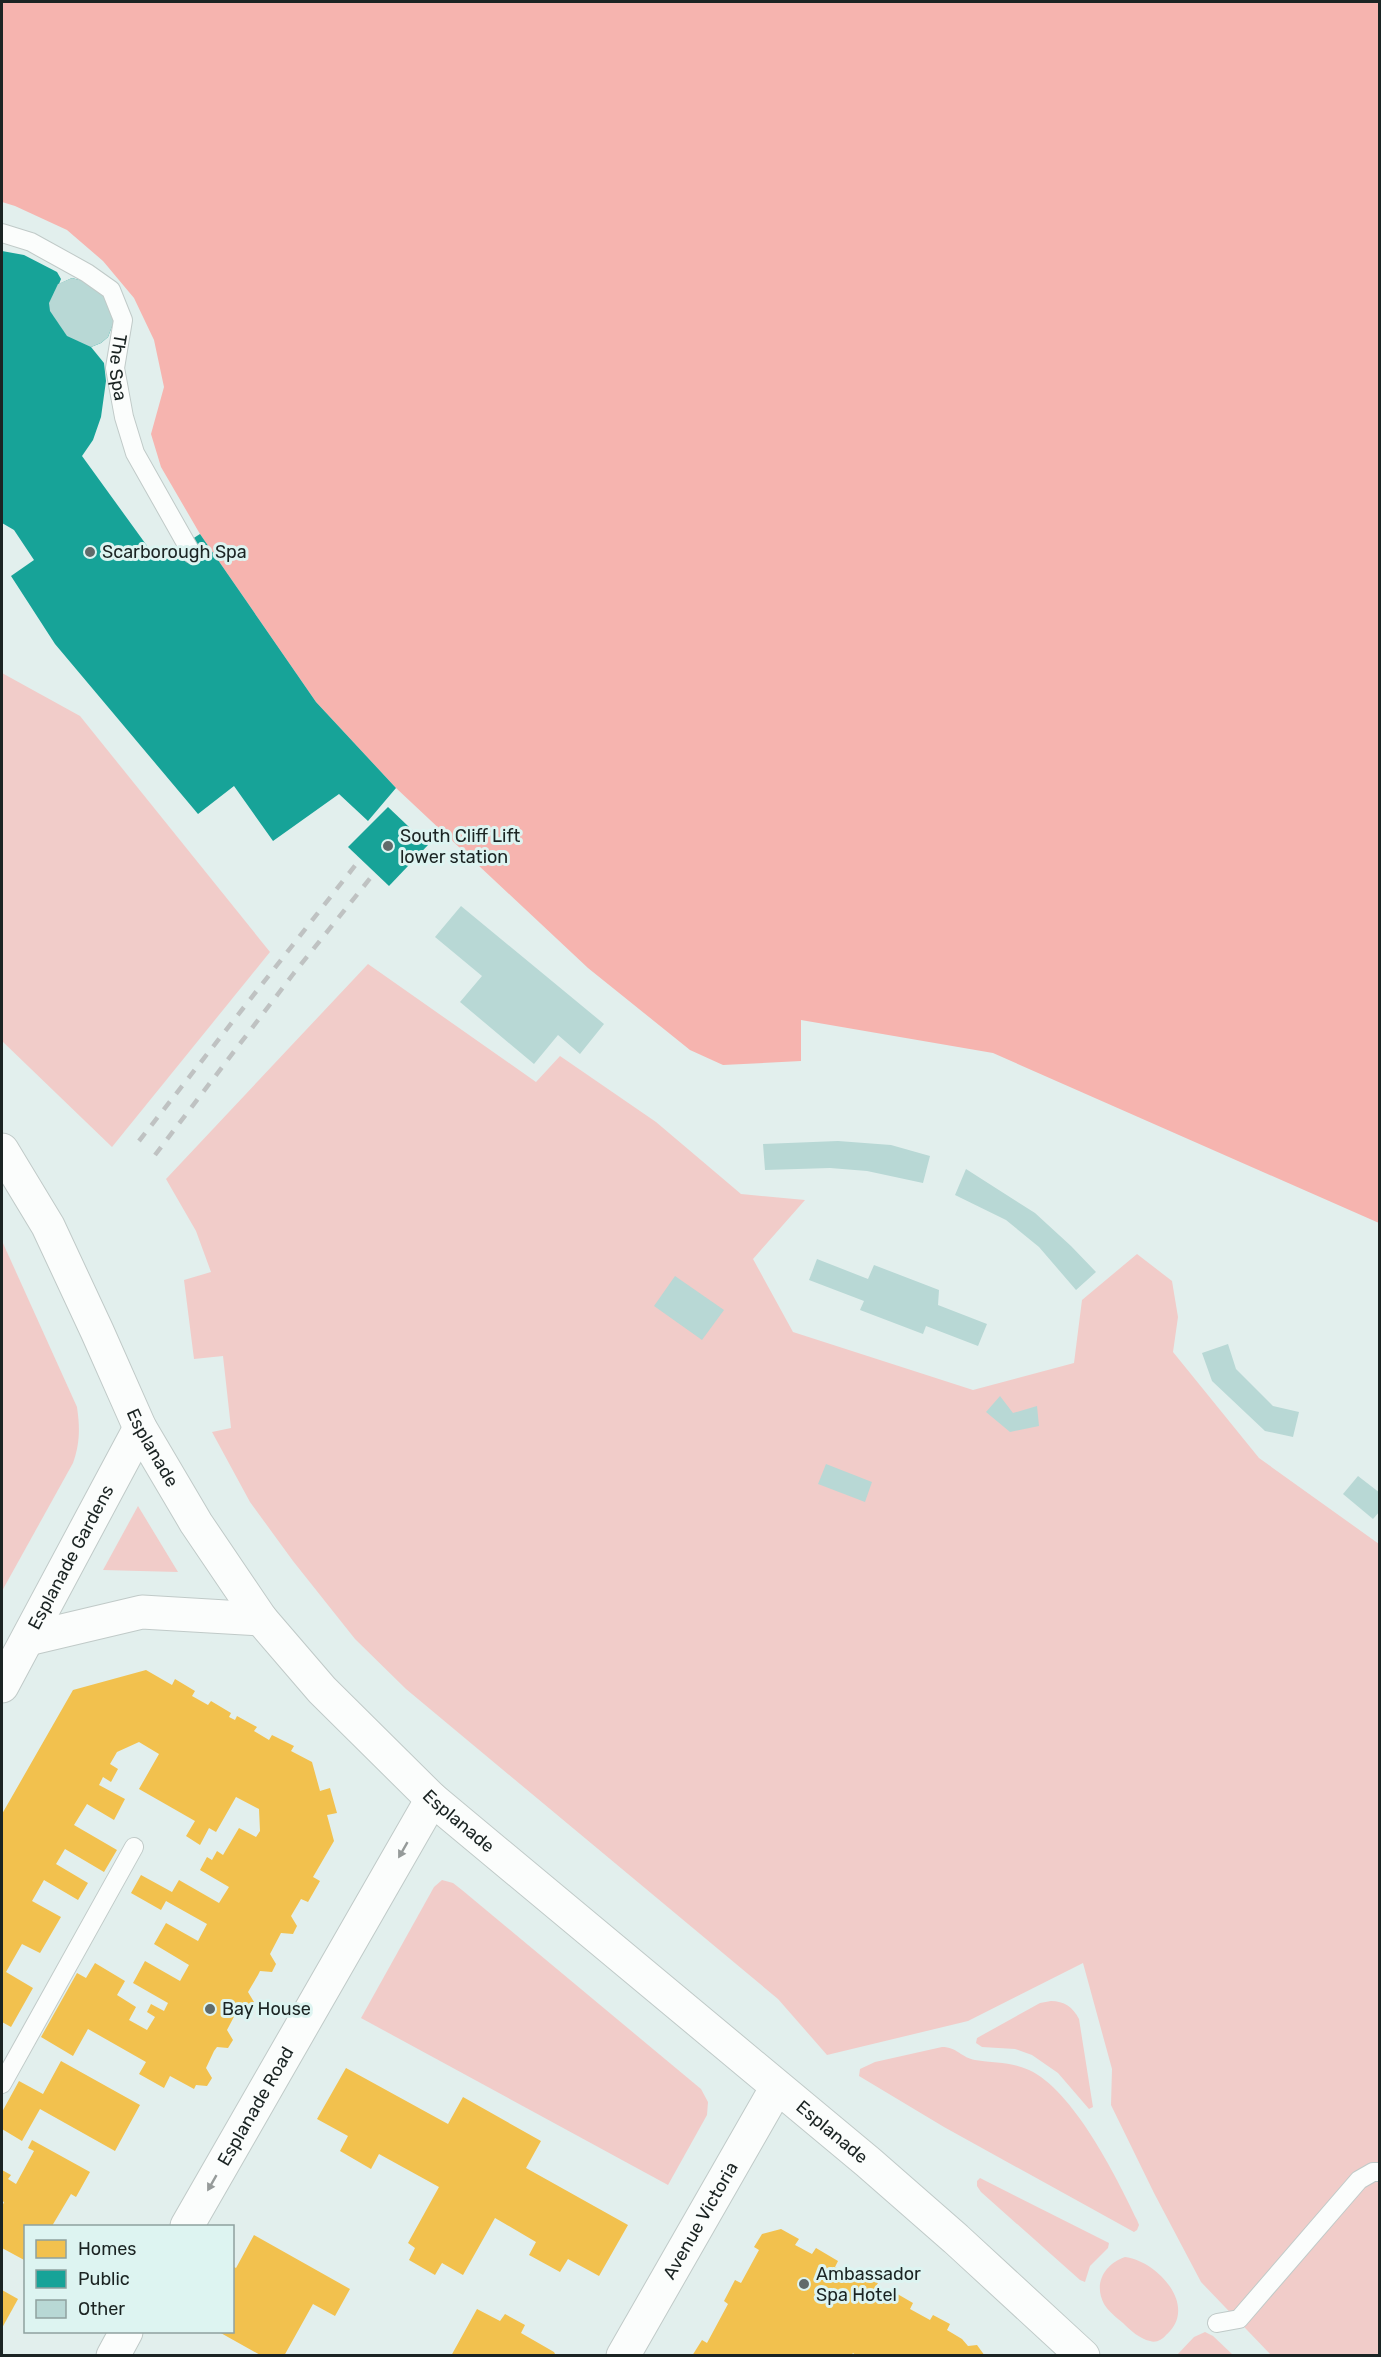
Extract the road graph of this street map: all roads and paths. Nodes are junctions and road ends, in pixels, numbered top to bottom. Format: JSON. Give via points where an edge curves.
{"nodes":[{"id":1,"x":2,"y":233,"type":"edge"},
{"id":2,"x":192,"y":554,"type":"dead end"},
{"id":3,"x":2,"y":1150,"type":"edge"},
{"id":4,"x":140,"y":1428,"type":"junction"},
{"id":5,"x":261,"y":1619,"type":"junction"},
{"id":6,"x":28,"y":1640,"type":"junction"},
{"id":7,"x":2,"y":1686,"type":"edge"},
{"id":8,"x":432,"y":1799,"type":"junction"},
{"id":9,"x":134,"y":1847,"type":"dead end"},
{"id":10,"x":2,"y":2084,"type":"edge"},
{"id":11,"x":777,"y":2087,"type":"junction"},
{"id":12,"x":1380,"y":2172,"type":"edge"},
{"id":13,"x":188,"y":2225,"type":"edge"},
{"id":14,"x":1217,"y":2323,"type":"dead end"},
{"id":15,"x":125,"y":2333,"type":"edge"},
{"id":16,"x":113,"y":2355,"type":"edge"},
{"id":17,"x":623,"y":2355,"type":"edge"},
{"id":18,"x":1083,"y":2355,"type":"edge"}],
"edges":[{"from":1,"to":2,"type":"lane","name":"The Spa","via":[[31,242],[111,290],[123,320],[115,368],[135,453]]},
{"from":3,"to":4,"type":"street","name":"Esplanade","via":[[48,1226]]},
{"from":4,"to":5,"type":"street","name":"Esplanade","via":[[196,1523]]},
{"from":4,"to":6,"type":"street","name":"Esplanade Gardens"},
{"from":5,"to":6,"type":"street","via":[[142,1612]]},
{"from":5,"to":8,"type":"street","name":"Esplanade","via":[[322,1690]]},
{"from":6,"to":7,"type":"street","name":"Esplanade Gardens"},
{"from":8,"to":11,"type":"street","name":"Esplanade"},
{"from":8,"to":13,"type":"street","name":"Esplanade Road","one_way":true},
{"from":9,"to":10,"type":"lane"},
{"from":11,"to":17,"type":"street","name":"Avenue Victoria"},
{"from":11,"to":18,"type":"street","name":"Esplanade","via":[[947,2231]]},
{"from":12,"to":14,"type":"lane","via":[[1359,2180],[1239,2319]]},
{"from":15,"to":16,"type":"street"}]}
